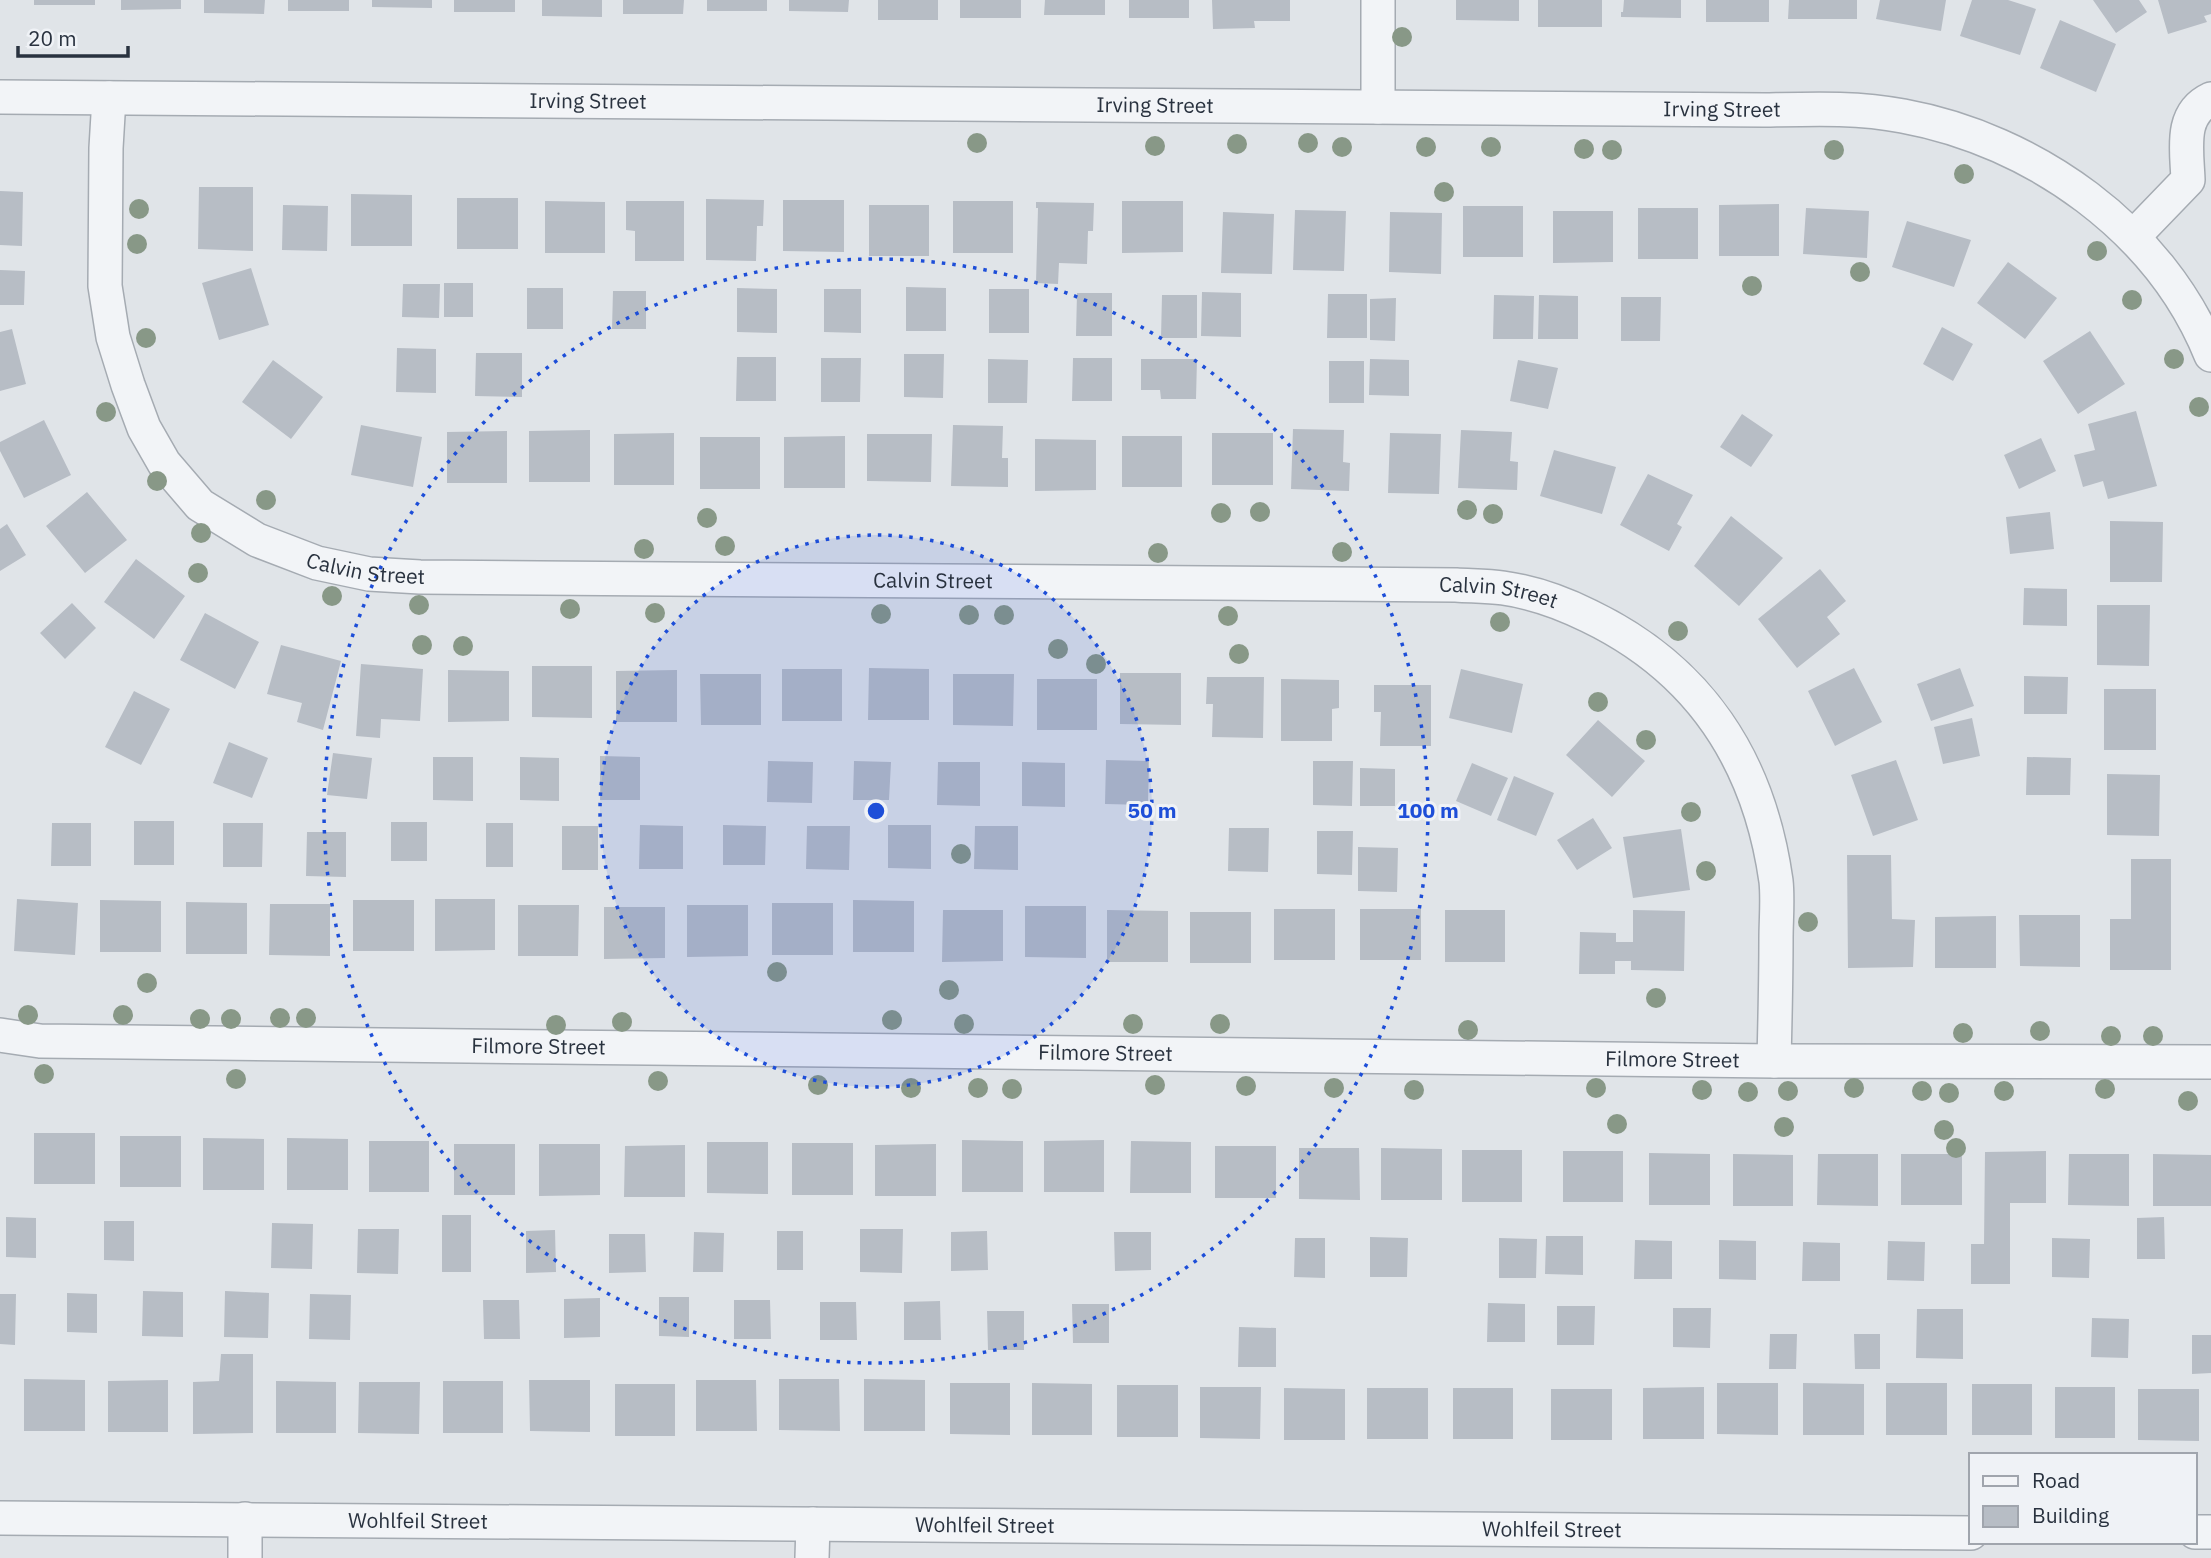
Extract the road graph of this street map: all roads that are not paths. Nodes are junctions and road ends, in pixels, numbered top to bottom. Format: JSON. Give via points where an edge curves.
{"nodes":[{"id":1,"x":1378,"y":0,"type":"edge"},
{"id":2,"x":0,"y":97,"type":"edge"},
{"id":3,"x":109,"y":98,"type":"junction"},
{"id":4,"x":2211,"y":99,"type":"edge"},
{"id":5,"x":1378,"y":107,"type":"junction"},
{"id":6,"x":2200,"y":180,"type":"edge"},
{"id":7,"x":2133,"y":237,"type":"junction"},
{"id":8,"x":2211,"y":355,"type":"edge"},
{"id":9,"x":0,"y":1035,"type":"edge"},
{"id":10,"x":1774,"y":1061,"type":"junction"},
{"id":11,"x":2211,"y":1062,"type":"edge"},
{"id":12,"x":0,"y":1518,"type":"edge"},
{"id":13,"x":245,"y":1519,"type":"junction"},
{"id":14,"x":813,"y":1524,"type":"junction"},
{"id":15,"x":1969,"y":1534,"type":"edge"},
{"id":16,"x":1373,"y":1543,"type":"edge"},
{"id":17,"x":1926,"y":1546,"type":"edge"},
{"id":18,"x":245,"y":1558,"type":"edge"},
{"id":19,"x":812,"y":1558,"type":"edge"}],
"edges":[{"from":1,"to":5,"type":"street"},
{"from":2,"to":3,"type":"street","name":"Irving Street"},
{"from":3,"to":5,"type":"street","name":"Irving Street"},
{"from":3,"to":10,"type":"street","name":"Calvin Street","via":[[104,286],[128,385],[164,463],[200,505],[257,540],[317,563],[369,574],[420,577],[1456,585],[1505,588],[1572,608],[1612,627],[1688,684],[1733,746],[1747,777],[1776,883]]},
{"from":4,"to":6,"type":"street","via":[[2198,105],[2186,130]]},
{"from":5,"to":7,"type":"street","name":"Irving Street","via":[[1832,108],[1903,116],[1971,134],[2023,157],[2083,194]]},
{"from":6,"to":7,"type":"street"},
{"from":7,"to":8,"type":"street","name":"Irving Street","via":[[2173,284]]},
{"from":9,"to":10,"type":"street","name":"Filmore Street","via":[[40,1041]]},
{"from":10,"to":11,"type":"street","name":"Filmore Street"},
{"from":12,"to":13,"type":"street","name":"Wohlfeil Street"},
{"from":13,"to":14,"type":"street","name":"Wohlfeil Street"},
{"from":13,"to":18,"type":"street"},
{"from":14,"to":16,"type":"street","name":"Wohlfeil Street"},
{"from":14,"to":19,"type":"street"},
{"from":15,"to":17,"type":"street","name":"Wohlfeil Street"},
{"from":16,"to":17,"type":"street","name":"Wohlfeil Street"}]}
